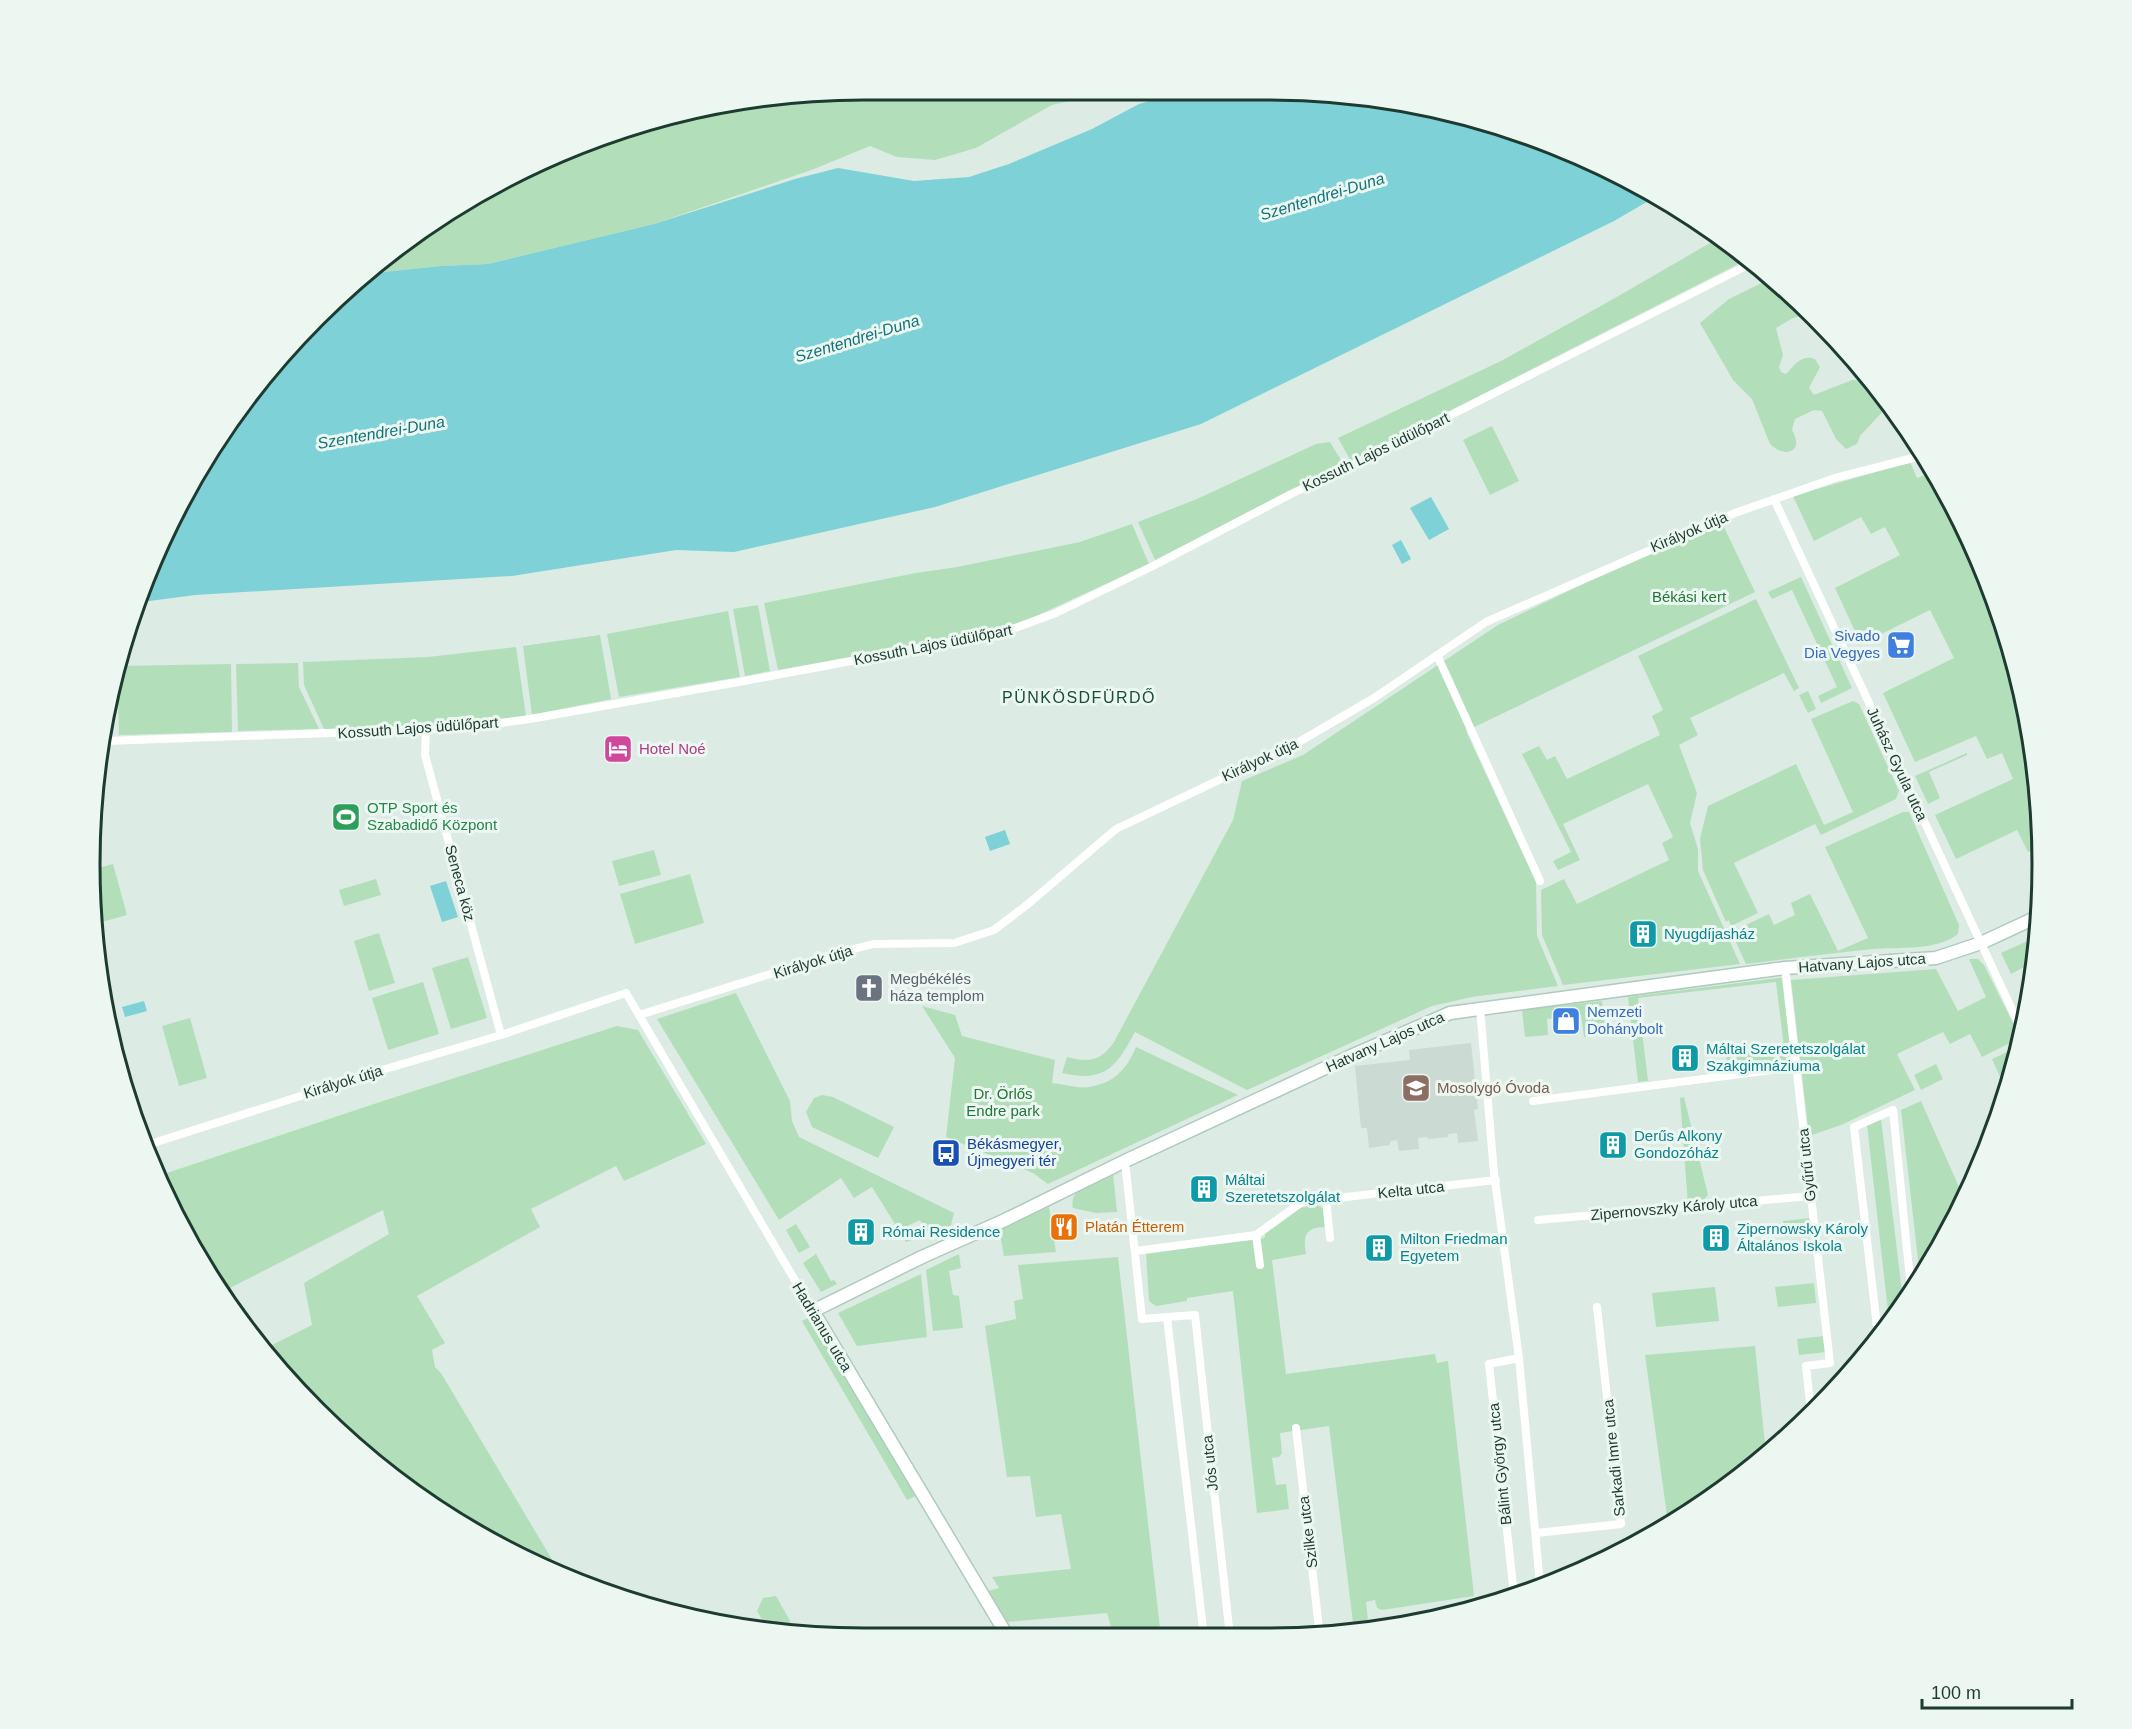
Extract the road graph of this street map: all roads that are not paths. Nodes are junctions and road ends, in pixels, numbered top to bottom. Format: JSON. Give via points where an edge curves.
{"nodes":[{"id":1,"x":1744,"y":267,"type":"edge"},
{"id":2,"x":1914,"y":458,"type":"edge"},
{"id":3,"x":1774,"y":499,"type":"junction"},
{"id":4,"x":1437,"y":655,"type":"junction"},
{"id":5,"x":426,"y":730,"type":"junction"},
{"id":6,"x":111,"y":741,"type":"edge"},
{"id":7,"x":1540,"y":881,"type":"dead end"},
{"id":8,"x":2029,"y":921,"type":"edge"},
{"id":9,"x":1981,"y":943,"type":"junction"},
{"id":10,"x":1785,"y":968,"type":"junction"},
{"id":11,"x":1480,"y":1008,"type":"junction"},
{"id":12,"x":639,"y":1015,"type":"junction"},
{"id":13,"x":2016,"y":1018,"type":"edge"},
{"id":14,"x":501,"y":1035,"type":"junction"},
{"id":15,"x":1796,"y":1067,"type":"junction"},
{"id":16,"x":1533,"y":1101,"type":"dead end"},
{"id":17,"x":154,"y":1143,"type":"edge"},
{"id":18,"x":1125,"y":1161,"type":"junction"},
{"id":19,"x":1496,"y":1180,"type":"junction"},
{"id":20,"x":1811,"y":1196,"type":"junction"},
{"id":21,"x":1326,"y":1200,"type":"junction"},
{"id":22,"x":1538,"y":1220,"type":"dead end"},
{"id":23,"x":1256,"y":1235,"type":"junction"},
{"id":24,"x":1330,"y":1238,"type":"dead end"},
{"id":25,"x":1136,"y":1251,"type":"junction"},
{"id":26,"x":1260,"y":1265,"type":"dead end"},
{"id":27,"x":1910,"y":1278,"type":"edge"},
{"id":28,"x":1597,"y":1307,"type":"dead end"},
{"id":29,"x":813,"y":1311,"type":"junction"},
{"id":30,"x":1167,"y":1317,"type":"junction"},
{"id":31,"x":1877,"y":1326,"type":"edge"},
{"id":32,"x":1519,"y":1358,"type":"junction"},
{"id":33,"x":1809,"y":1404,"type":"edge"},
{"id":34,"x":1296,"y":1428,"type":"dead end"},
{"id":35,"x":1536,"y":1533,"type":"junction"},
{"id":36,"x":1539,"y":1578,"type":"edge"},
{"id":37,"x":1513,"y":1588,"type":"edge"},
{"id":38,"x":1319,"y":1627,"type":"edge"},
{"id":39,"x":1003,"y":1628,"type":"edge"},
{"id":40,"x":1203,"y":1628,"type":"edge"},
{"id":41,"x":1229,"y":1628,"type":"edge"}],
"edges":[{"from":1,"to":5,"type":"street","name":"Kossuth Lajos üdülőpart","via":[[1154,566],[1027,624],[986,636],[530,719]]},
{"from":2,"to":3,"type":"street","name":"Királyok útja","via":[[1835,477]]},
{"from":3,"to":4,"type":"street","name":"Királyok útja","via":[[1702,526],[1486,622]]},
{"from":3,"to":9,"type":"street","name":"Juhász Gyula utca"},
{"from":4,"to":7,"type":"street"},
{"from":4,"to":12,"type":"street","name":"Királyok útja","via":[[1299,742],[1116,829],[994,930],[954,943],[873,944]]},
{"from":5,"to":6,"type":"street","name":"Kossuth Lajos üdülőpart"},
{"from":5,"to":14,"type":"street","name":"Seneca köz","via":[[425,755]]},
{"from":8,"to":9,"type":"street","name":"Hatvany Lajos utca"},
{"from":9,"to":10,"type":"street","name":"Hatvany Lajos utca","via":[[1936,958]]},
{"from":9,"to":13,"type":"street","name":"Juhász Gyula utca"},
{"from":10,"to":11,"type":"street","name":"Hatvany Lajos utca"},
{"from":10,"to":15,"type":"street","name":"Gyűrű utca"},
{"from":11,"to":18,"type":"street","name":"Hatvany Lajos utca","via":[[1436,1018]]},
{"from":11,"to":19,"type":"street","name":"Bálint György utca"},
{"from":12,"to":14,"type":"street","name":"Királyok útja","via":[[626,993]]},
{"from":12,"to":29,"type":"street","name":"Hadrianus utca"},
{"from":14,"to":17,"type":"street","name":"Királyok útja"},
{"from":15,"to":16,"type":"street"},
{"from":15,"to":20,"type":"street","name":"Gyűrű utca"},
{"from":18,"to":25,"type":"street","name":"Jós utca"},
{"from":18,"to":29,"type":"street","name":"Hatvany Lajos utca"},
{"from":19,"to":21,"type":"street","name":"Kelta utca"},
{"from":19,"to":32,"type":"street","name":"Bálint György utca"},
{"from":20,"to":22,"type":"street","name":"Zipernovszky Károly utca"},
{"from":20,"to":33,"type":"street","name":"Gyűrű utca","via":[[1830,1363],[1806,1366]]},
{"from":21,"to":23,"type":"street","name":"Kelta utca","via":[[1302,1202]]},
{"from":21,"to":24,"type":"street"},
{"from":23,"to":25,"type":"street","name":"Kelta utca"},
{"from":23,"to":26,"type":"street"},
{"from":25,"to":30,"type":"street","name":"Jós utca","via":[[1142,1319]]},
{"from":27,"to":31,"type":"street","via":[[1893,1110],[1854,1128]]},
{"from":28,"to":35,"type":"street","name":"Sarkadi Imre utca","via":[[1622,1524]]},
{"from":29,"to":39,"type":"street","name":"Hadrianus utca"},
{"from":30,"to":40,"type":"street","name":"Jós utca"},
{"from":30,"to":41,"type":"street","name":"Jós utca","via":[[1195,1315]]},
{"from":32,"to":35,"type":"street","name":"Bálint György utca"},
{"from":32,"to":37,"type":"street","name":"Bálint György utca","via":[[1489,1364]]},
{"from":34,"to":38,"type":"street","name":"Szilke utca"},
{"from":35,"to":36,"type":"street","name":"Bálint György utca"}]}
